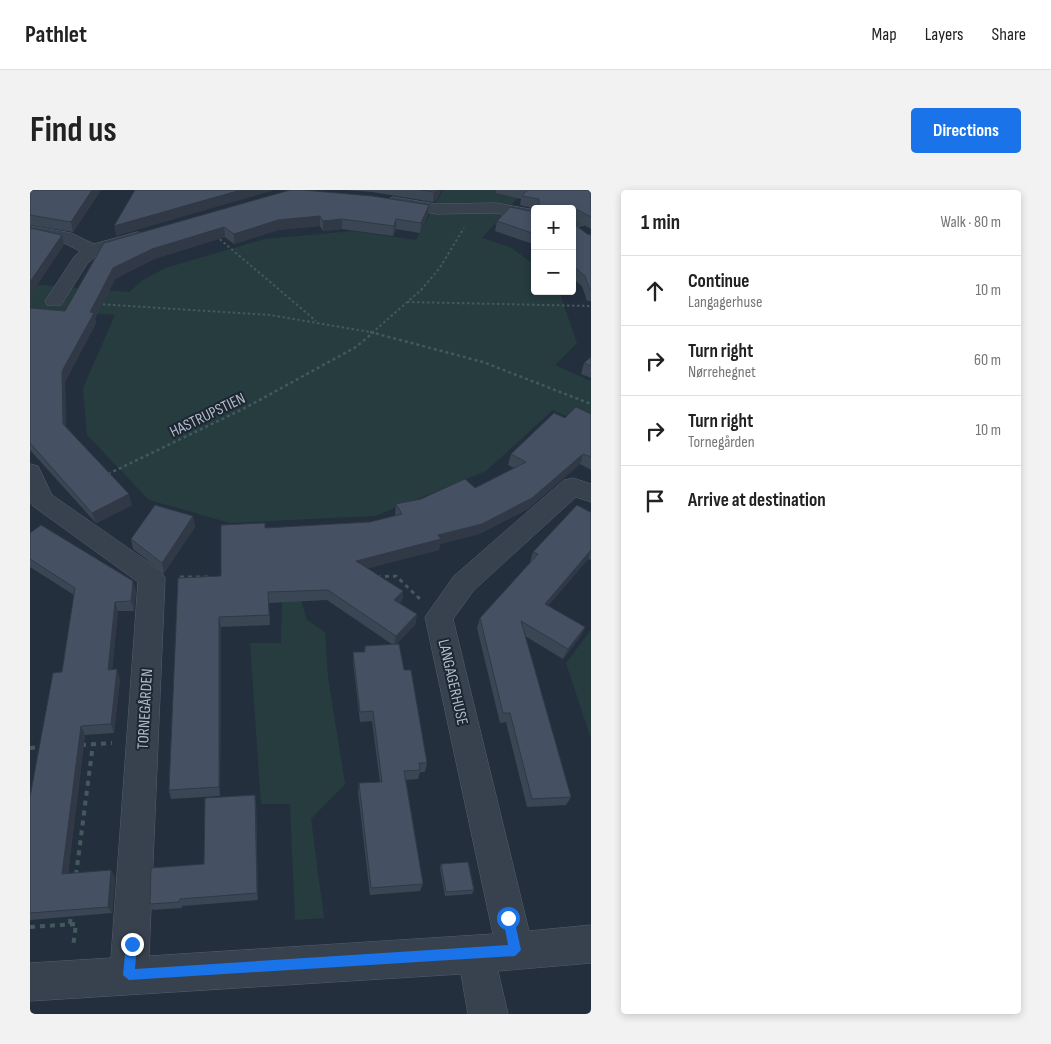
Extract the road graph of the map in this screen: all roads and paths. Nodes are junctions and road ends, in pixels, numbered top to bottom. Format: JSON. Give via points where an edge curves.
{"nodes":[{"id":1,"x":381,"y":200,"type":"edge"},
{"id":2,"x":471,"y":208,"type":"junction"},
{"id":3,"x":531,"y":214,"type":"edge"},
{"id":4,"x":591,"y":218,"type":"edge"},
{"id":5,"x":576,"y":227,"type":"edge"},
{"id":6,"x":30,"y":231,"type":"edge"},
{"id":7,"x":210,"y":232,"type":"edge"},
{"id":8,"x":148,"y":233,"type":"edge"},
{"id":9,"x":92,"y":250,"type":"junction"},
{"id":10,"x":54,"y":301,"type":"joint"},
{"id":11,"x":407,"y":302,"type":"junction"},
{"id":12,"x":591,"y":306,"type":"edge"},
{"id":13,"x":317,"y":322,"type":"junction"},
{"id":14,"x":372,"y":332,"type":"junction"},
{"id":15,"x":591,"y":404,"type":"edge"},
{"id":16,"x":30,"y":472,"type":"edge"},
{"id":17,"x":100,"y":478,"type":"edge"},
{"id":18,"x":591,"y":494,"type":"edge"},
{"id":19,"x":36,"y":504,"type":"edge"},
{"id":20,"x":212,"y":577,"type":"edge"},
{"id":21,"x":368,"y":577,"type":"edge"},
{"id":22,"x":152,"y":578,"type":"junction"},
{"id":23,"x":439,"y":617,"type":"junction"},
{"id":24,"x":143,"y":741,"type":"junction"},
{"id":25,"x":93,"y":744,"type":"junction"},
{"id":26,"x":75,"y":745,"type":"edge"},
{"id":27,"x":48,"y":747,"type":"edge"},
{"id":28,"x":30,"y":748,"type":"edge"},
{"id":29,"x":76,"y":877,"type":"edge"},
{"id":30,"x":72,"y":905,"type":"edge"},
{"id":31,"x":70,"y":924,"type":"junction"},
{"id":32,"x":30,"y":927,"type":"edge"},
{"id":33,"x":591,"y":944,"type":"edge"},
{"id":34,"x":73,"y":949,"type":"dead end"},
{"id":35,"x":515,"y":950,"type":"junction"},
{"id":36,"x":476,"y":954,"type":"junction"},
{"id":37,"x":129,"y":975,"type":"junction"},
{"id":38,"x":30,"y":982,"type":"edge"},
{"id":39,"x":488,"y":1014,"type":"edge"}],
"edges":[{"from":1,"to":2,"type":"street","via":[[436,209]]},
{"from":2,"to":3,"type":"street"},
{"from":2,"to":11,"type":"path","name":"HASTRUPSTIEN","via":[[470,216],[439,268]]},
{"from":4,"to":5,"type":"street"},
{"from":6,"to":9,"type":"street","via":[[65,237]]},
{"from":7,"to":13,"type":"path"},
{"from":8,"to":9,"type":"street"},
{"from":9,"to":10,"type":"street","via":[[80,261]]},
{"from":10,"to":13,"type":"path"},
{"from":11,"to":12,"type":"path"},
{"from":11,"to":14,"type":"path","name":"HASTRUPSTIEN"},
{"from":13,"to":14,"type":"path"},
{"from":14,"to":15,"type":"path","via":[[468,357]]},
{"from":14,"to":17,"type":"path","name":"HASTRUPSTIEN","via":[[356,347],[313,373]]},
{"from":16,"to":19,"type":"street"},
{"from":18,"to":23,"type":"street","name":"LANGAGERHUSE","via":[[574,486],[464,584]]},
{"from":19,"to":22,"type":"street"},
{"from":20,"to":22,"type":"path"},
{"from":21,"to":23,"type":"path","via":[[396,576]]},
{"from":22,"to":24,"type":"street","name":"TORNEGÅRDEN"},
{"from":23,"to":35,"type":"street","name":"LANGAGERHUSE"},
{"from":24,"to":25,"type":"path"},
{"from":24,"to":37,"type":"street","name":"TORNEGÅRDEN"},
{"from":25,"to":26,"type":"path"},
{"from":25,"to":29,"type":"path"},
{"from":27,"to":28,"type":"path"},
{"from":30,"to":31,"type":"path"},
{"from":31,"to":32,"type":"path"},
{"from":31,"to":34,"type":"path","via":[[76,924]]},
{"from":33,"to":35,"type":"street"},
{"from":35,"to":36,"type":"street"},
{"from":36,"to":37,"type":"street"},
{"from":36,"to":39,"type":"street"},
{"from":37,"to":38,"type":"street"}]}
